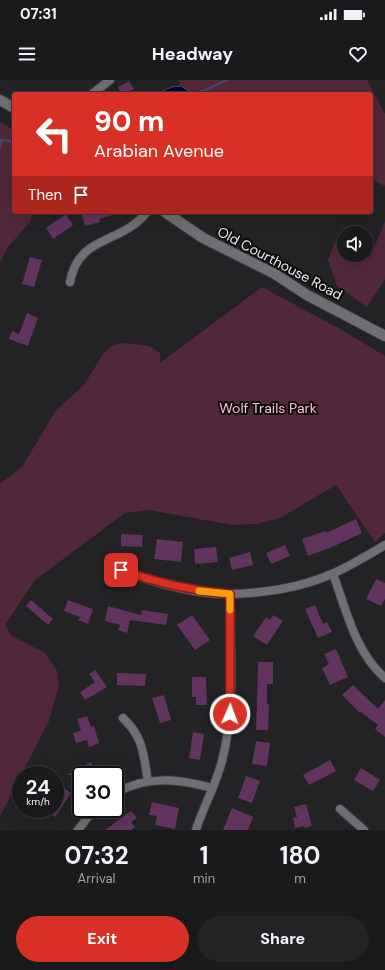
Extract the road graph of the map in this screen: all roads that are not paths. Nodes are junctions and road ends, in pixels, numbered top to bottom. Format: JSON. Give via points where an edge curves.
{"nodes":[{"id":1,"x":110,"y":80,"type":"edge"},
{"id":2,"x":95,"y":92,"type":"edge"},
{"id":3,"x":0,"y":100,"type":"edge"},
{"id":4,"x":12,"y":107,"type":"edge"},
{"id":5,"x":145,"y":214,"type":"edge"},
{"id":6,"x":167,"y":214,"type":"edge"},
{"id":7,"x":70,"y":282,"type":"dead end"},
{"id":8,"x":385,"y":336,"type":"edge"},
{"id":9,"x":385,"y":545,"type":"edge"},
{"id":10,"x":121,"y":570,"type":"dead end"},
{"id":11,"x":333,"y":574,"type":"junction"},
{"id":12,"x":230,"y":594,"type":"junction"},
{"id":13,"x":385,"y":678,"type":"edge"},
{"id":14,"x":122,"y":718,"type":"dead end"},
{"id":15,"x":148,"y":781,"type":"junction"},
{"id":16,"x":212,"y":788,"type":"junction"},
{"id":17,"x":124,"y":789,"type":"edge"},
{"id":18,"x":340,"y":809,"type":"dead end"},
{"id":19,"x":87,"y":818,"type":"edge"},
{"id":20,"x":78,"y":830,"type":"edge"},
{"id":21,"x":196,"y":830,"type":"edge"},
{"id":22,"x":364,"y":830,"type":"edge"}],
"edges":[{"from":1,"to":2,"type":"street"},
{"from":3,"to":4,"type":"street"},
{"from":5,"to":7,"type":"street","via":[[131,227],[81,255],[75,264]]},
{"from":6,"to":8,"type":"street","name":"Old Courthouse Road","via":[[204,238],[275,274],[308,296]]},
{"from":9,"to":11,"type":"street"},
{"from":10,"to":12,"type":"street","via":[[192,590]]},
{"from":11,"to":12,"type":"street","via":[[300,585]]},
{"from":11,"to":13,"type":"street","via":[[355,634],[371,663]]},
{"from":12,"to":16,"type":"street","via":[[230,714],[222,762]]},
{"from":14,"to":15,"type":"street","via":[[137,734]]},
{"from":15,"to":16,"type":"street","via":[[178,780]]},
{"from":15,"to":17,"type":"street"},
{"from":16,"to":21,"type":"street"},
{"from":18,"to":22,"type":"street"},
{"from":19,"to":20,"type":"street"}]}
